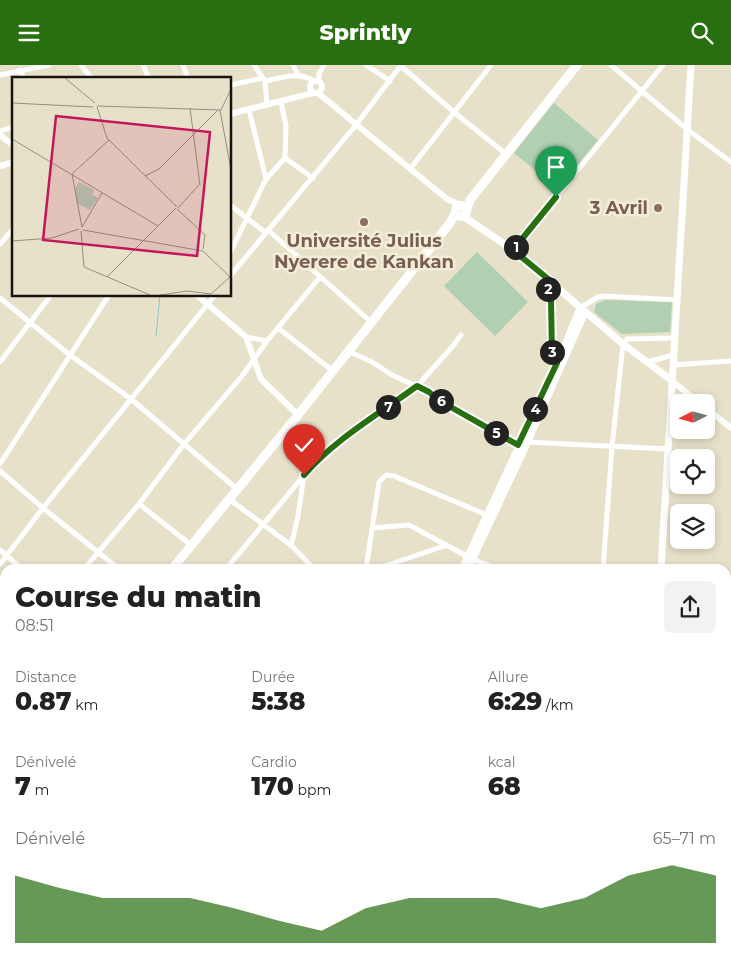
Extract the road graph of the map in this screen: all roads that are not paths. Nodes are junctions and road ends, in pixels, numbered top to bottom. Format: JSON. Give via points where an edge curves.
{"nodes":[{"id":1,"x":48,"y":65,"type":"edge"},
{"id":2,"x":81,"y":65,"type":"edge"},
{"id":3,"x":143,"y":65,"type":"edge"},
{"id":4,"x":183,"y":65,"type":"edge"},
{"id":5,"x":254,"y":65,"type":"edge"},
{"id":6,"x":293,"y":65,"type":"edge"},
{"id":7,"x":324,"y":65,"type":"edge"},
{"id":8,"x":366,"y":65,"type":"edge"},
{"id":9,"x":401,"y":65,"type":"edge"},
{"id":10,"x":491,"y":65,"type":"edge"},
{"id":11,"x":577,"y":65,"type":"edge"},
{"id":12,"x":610,"y":65,"type":"edge"},
{"id":13,"x":663,"y":65,"type":"edge"},
{"id":14,"x":692,"y":65,"type":"edge"},
{"id":15,"x":20,"y":70,"type":"junction"},
{"id":16,"x":0,"y":75,"type":"edge"},
{"id":17,"x":298,"y":75,"type":"junction"},
{"id":18,"x":23,"y":77,"type":"edge"},
{"id":19,"x":90,"y":77,"type":"edge"},
{"id":20,"x":148,"y":77,"type":"edge"},
{"id":21,"x":187,"y":77,"type":"edge"},
{"id":22,"x":264,"y":80,"type":"junction"},
{"id":23,"x":316,"y":81,"type":"junction"},
{"id":24,"x":390,"y":81,"type":"junction"},
{"id":25,"x":231,"y":85,"type":"edge"},
{"id":26,"x":642,"y":92,"type":"junction"},
{"id":27,"x":316,"y":93,"type":"junction"},
{"id":28,"x":281,"y":102,"type":"junction"},
{"id":29,"x":267,"y":105,"type":"junction"},
{"id":30,"x":249,"y":110,"type":"junction"},
{"id":31,"x":455,"y":113,"type":"junction"},
{"id":32,"x":231,"y":114,"type":"edge"},
{"id":33,"x":356,"y":125,"type":"junction"},
{"id":34,"x":12,"y":128,"type":"edge"},
{"id":35,"x":688,"y":130,"type":"junction"},
{"id":36,"x":0,"y":133,"type":"edge"},
{"id":37,"x":12,"y":144,"type":"edge"},
{"id":38,"x":506,"y":154,"type":"junction"},
{"id":39,"x":285,"y":158,"type":"junction"},
{"id":40,"x":731,"y":163,"type":"edge"},
{"id":41,"x":410,"y":169,"type":"junction"},
{"id":42,"x":313,"y":178,"type":"junction"},
{"id":43,"x":266,"y":179,"type":"junction"},
{"id":44,"x":231,"y":206,"type":"edge"},
{"id":45,"x":461,"y":211,"type":"junction"},
{"id":46,"x":248,"y":219,"type":"junction"},
{"id":47,"x":12,"y":230,"type":"edge"},
{"id":48,"x":267,"y":232,"type":"junction"},
{"id":49,"x":0,"y":244,"type":"edge"},
{"id":50,"x":513,"y":250,"type":"junction"},
{"id":51,"x":231,"y":251,"type":"edge"},
{"id":52,"x":231,"y":275,"type":"edge"},
{"id":53,"x":320,"y":277,"type":"junction"},
{"id":54,"x":553,"y":283,"type":"junction"},
{"id":55,"x":50,"y":296,"type":"edge"},
{"id":56,"x":108,"y":296,"type":"edge"},
{"id":57,"x":198,"y":296,"type":"edge"},
{"id":58,"x":213,"y":296,"type":"edge"},
{"id":59,"x":0,"y":298,"type":"edge"},
{"id":60,"x":678,"y":300,"type":"junction"},
{"id":61,"x":207,"y":304,"type":"junction"},
{"id":62,"x":582,"y":310,"type":"junction"},
{"id":63,"x":30,"y":323,"type":"junction"},
{"id":64,"x":372,"y":323,"type":"junction"},
{"id":65,"x":278,"y":328,"type":"junction"},
{"id":66,"x":461,"y":335,"type":"dead end"},
{"id":67,"x":246,"y":337,"type":"junction"},
{"id":68,"x":674,"y":338,"type":"junction"},
{"id":69,"x":267,"y":341,"type":"junction"},
{"id":70,"x":623,"y":344,"type":"junction"},
{"id":71,"x":348,"y":351,"type":"junction"},
{"id":72,"x":70,"y":355,"type":"junction"},
{"id":73,"x":673,"y":355,"type":"junction"},
{"id":74,"x":254,"y":358,"type":"junction"},
{"id":75,"x":648,"y":361,"type":"junction"},
{"id":76,"x":731,"y":361,"type":"edge"},
{"id":77,"x":0,"y":363,"type":"edge"},
{"id":78,"x":559,"y":365,"type":"junction"},
{"id":79,"x":672,"y":365,"type":"junction"},
{"id":80,"x":333,"y":371,"type":"junction"},
{"id":81,"x":671,"y":380,"type":"junction"},
{"id":82,"x":417,"y":386,"type":"junction"},
{"id":83,"x":688,"y":394,"type":"edge"},
{"id":84,"x":131,"y":399,"type":"junction"},
{"id":85,"x":298,"y":415,"type":"junction"},
{"id":86,"x":715,"y":416,"type":"edge"},
{"id":87,"x":731,"y":429,"type":"edge"},
{"id":88,"x":184,"y":444,"type":"junction"},
{"id":89,"x":523,"y":444,"type":"junction"},
{"id":90,"x":612,"y":447,"type":"junction"},
{"id":91,"x":668,"y":449,"type":"junction"},
{"id":92,"x":0,"y":464,"type":"edge"},
{"id":93,"x":0,"y":471,"type":"edge"},
{"id":94,"x":304,"y":475,"type":"junction"},
{"id":95,"x":237,"y":489,"type":"junction"},
{"id":96,"x":229,"y":499,"type":"junction"},
{"id":97,"x":139,"y":504,"type":"junction"},
{"id":98,"x":43,"y":508,"type":"junction"},
{"id":99,"x":487,"y":515,"type":"junction"},
{"id":100,"x":262,"y":523,"type":"junction"},
{"id":101,"x":372,"y":528,"type":"junction"},
{"id":102,"x":191,"y":545,"type":"junction"},
{"id":103,"x":448,"y":545,"type":"junction"},
{"id":104,"x":291,"y":546,"type":"junction"},
{"id":105,"x":0,"y":550,"type":"edge"},
{"id":106,"x":98,"y":551,"type":"junction"},
{"id":107,"x":8,"y":556,"type":"junction"},
{"id":108,"x":470,"y":558,"type":"junction"},
{"id":109,"x":0,"y":564,"type":"edge"},
{"id":110,"x":17,"y":564,"type":"edge"},
{"id":111,"x":88,"y":564,"type":"edge"},
{"id":112,"x":113,"y":564,"type":"edge"},
{"id":113,"x":176,"y":564,"type":"edge"},
{"id":114,"x":230,"y":564,"type":"edge"},
{"id":115,"x":309,"y":564,"type":"edge"},
{"id":116,"x":367,"y":564,"type":"edge"},
{"id":117,"x":391,"y":564,"type":"edge"},
{"id":118,"x":466,"y":564,"type":"edge"},
{"id":119,"x":469,"y":564,"type":"edge"},
{"id":120,"x":485,"y":564,"type":"edge"},
{"id":121,"x":603,"y":564,"type":"edge"},
{"id":122,"x":661,"y":564,"type":"edge"}],
"edges":[{"from":1,"to":15,"type":"street"},
{"from":2,"to":19,"type":"street"},
{"from":3,"to":20,"type":"street"},
{"from":4,"to":21,"type":"street"},
{"from":5,"to":22,"type":"street"},
{"from":6,"to":17,"type":"street"},
{"from":7,"to":23,"type":"street"},
{"from":8,"to":24,"type":"street"},
{"from":9,"to":24,"type":"street"},
{"from":9,"to":31,"type":"street"},
{"from":10,"to":31,"type":"street"},
{"from":11,"to":38,"type":"highway"},
{"from":12,"to":26,"type":"street"},
{"from":13,"to":26,"type":"street"},
{"from":14,"to":35,"type":"main road"},
{"from":15,"to":16,"type":"street"},
{"from":15,"to":18,"type":"street"},
{"from":17,"to":22,"type":"street"},
{"from":17,"to":23,"type":"street"},
{"from":22,"to":25,"type":"street"},
{"from":22,"to":29,"type":"street"},
{"from":23,"to":27,"type":"street","via":[[310,86]]},
{"from":23,"to":27,"type":"street","via":[[323,87]]},
{"from":24,"to":33,"type":"street"},
{"from":26,"to":35,"type":"street"},
{"from":26,"to":50,"type":"street"},
{"from":27,"to":28,"type":"street"},
{"from":27,"to":33,"type":"street"},
{"from":28,"to":29,"type":"street"},
{"from":28,"to":39,"type":"street","via":[[286,126]]},
{"from":29,"to":30,"type":"street"},
{"from":30,"to":32,"type":"street"},
{"from":30,"to":43,"type":"street"},
{"from":31,"to":38,"type":"street"},
{"from":31,"to":41,"type":"street"},
{"from":33,"to":41,"type":"street"},
{"from":33,"to":42,"type":"street"},
{"from":34,"to":36,"type":"street"},
{"from":35,"to":40,"type":"street"},
{"from":35,"to":60,"type":"main road"},
{"from":36,"to":37,"type":"street"},
{"from":38,"to":45,"type":"highway"},
{"from":39,"to":42,"type":"street"},
{"from":39,"to":43,"type":"street"},
{"from":41,"to":45,"type":"street"},
{"from":42,"to":48,"type":"street"},
{"from":43,"to":46,"type":"street"},
{"from":44,"to":46,"type":"street"},
{"from":45,"to":50,"type":"main road"},
{"from":45,"to":64,"type":"highway"},
{"from":46,"to":48,"type":"street"},
{"from":46,"to":51,"type":"street"},
{"from":47,"to":49,"type":"street"},
{"from":48,"to":52,"type":"street"},
{"from":48,"to":53,"type":"street"},
{"from":50,"to":54,"type":"main road"},
{"from":53,"to":64,"type":"street"},
{"from":53,"to":65,"type":"street"},
{"from":54,"to":62,"type":"main road"},
{"from":54,"to":78,"type":"street","via":[[548,289],[552,356]]},
{"from":55,"to":63,"type":"street"},
{"from":56,"to":72,"type":"street"},
{"from":57,"to":61,"type":"street"},
{"from":58,"to":61,"type":"street"},
{"from":59,"to":63,"type":"street"},
{"from":60,"to":62,"type":"street","via":[[604,296],[586,303]]},
{"from":60,"to":68,"type":"main road"},
{"from":61,"to":67,"type":"street"},
{"from":61,"to":84,"type":"street"},
{"from":62,"to":70,"type":"main road"},
{"from":62,"to":78,"type":"main road"},
{"from":63,"to":72,"type":"street"},
{"from":63,"to":77,"type":"street"},
{"from":64,"to":71,"type":"highway"},
{"from":65,"to":69,"type":"street"},
{"from":65,"to":80,"type":"street"},
{"from":66,"to":82,"type":"street"},
{"from":67,"to":69,"type":"street"},
{"from":67,"to":74,"type":"street"},
{"from":68,"to":70,"type":"street","via":[[628,339]]},
{"from":68,"to":73,"type":"main road"},
{"from":69,"to":74,"type":"street"},
{"from":70,"to":75,"type":"main road"},
{"from":70,"to":90,"type":"street"},
{"from":71,"to":80,"type":"highway"},
{"from":71,"to":82,"type":"street"},
{"from":72,"to":84,"type":"street"},
{"from":72,"to":92,"type":"street"},
{"from":73,"to":75,"type":"street"},
{"from":73,"to":79,"type":"main road"},
{"from":74,"to":85,"type":"street","via":[[261,379]]},
{"from":74,"to":88,"type":"street"},
{"from":75,"to":81,"type":"main road"},
{"from":76,"to":79,"type":"street"},
{"from":78,"to":89,"type":"main road"},
{"from":79,"to":81,"type":"main road"},
{"from":80,"to":85,"type":"highway"},
{"from":81,"to":83,"type":"street"},
{"from":81,"to":91,"type":"main road"},
{"from":82,"to":89,"type":"street"},
{"from":82,"to":94,"type":"street","via":[[331,448]]},
{"from":84,"to":88,"type":"street"},
{"from":84,"to":98,"type":"street"},
{"from":85,"to":95,"type":"highway"},
{"from":86,"to":87,"type":"street"},
{"from":88,"to":95,"type":"street"},
{"from":88,"to":97,"type":"street"},
{"from":89,"to":90,"type":"street"},
{"from":89,"to":99,"type":"main road"},
{"from":89,"to":108,"type":"main road"},
{"from":90,"to":91,"type":"street"},
{"from":90,"to":121,"type":"street"},
{"from":91,"to":122,"type":"main road"},
{"from":93,"to":98,"type":"street"},
{"from":94,"to":100,"type":"street"},
{"from":94,"to":104,"type":"street"},
{"from":95,"to":96,"type":"highway"},
{"from":96,"to":100,"type":"street"},
{"from":96,"to":102,"type":"highway"},
{"from":97,"to":102,"type":"street"},
{"from":97,"to":106,"type":"street"},
{"from":98,"to":106,"type":"street"},
{"from":98,"to":107,"type":"street"},
{"from":99,"to":101,"type":"street","via":[[386,475],[379,482]]},
{"from":99,"to":108,"type":"main road"},
{"from":100,"to":104,"type":"street"},
{"from":100,"to":114,"type":"street"},
{"from":101,"to":103,"type":"street","via":[[409,525]]},
{"from":101,"to":116,"type":"street"},
{"from":102,"to":113,"type":"highway"},
{"from":103,"to":108,"type":"street"},
{"from":103,"to":117,"type":"street"},
{"from":104,"to":115,"type":"street"},
{"from":105,"to":107,"type":"street"},
{"from":106,"to":111,"type":"street"},
{"from":106,"to":112,"type":"street"},
{"from":107,"to":109,"type":"street"},
{"from":107,"to":110,"type":"street"},
{"from":108,"to":118,"type":"main road"},
{"from":108,"to":119,"type":"main road"},
{"from":108,"to":120,"type":"street"}]}
